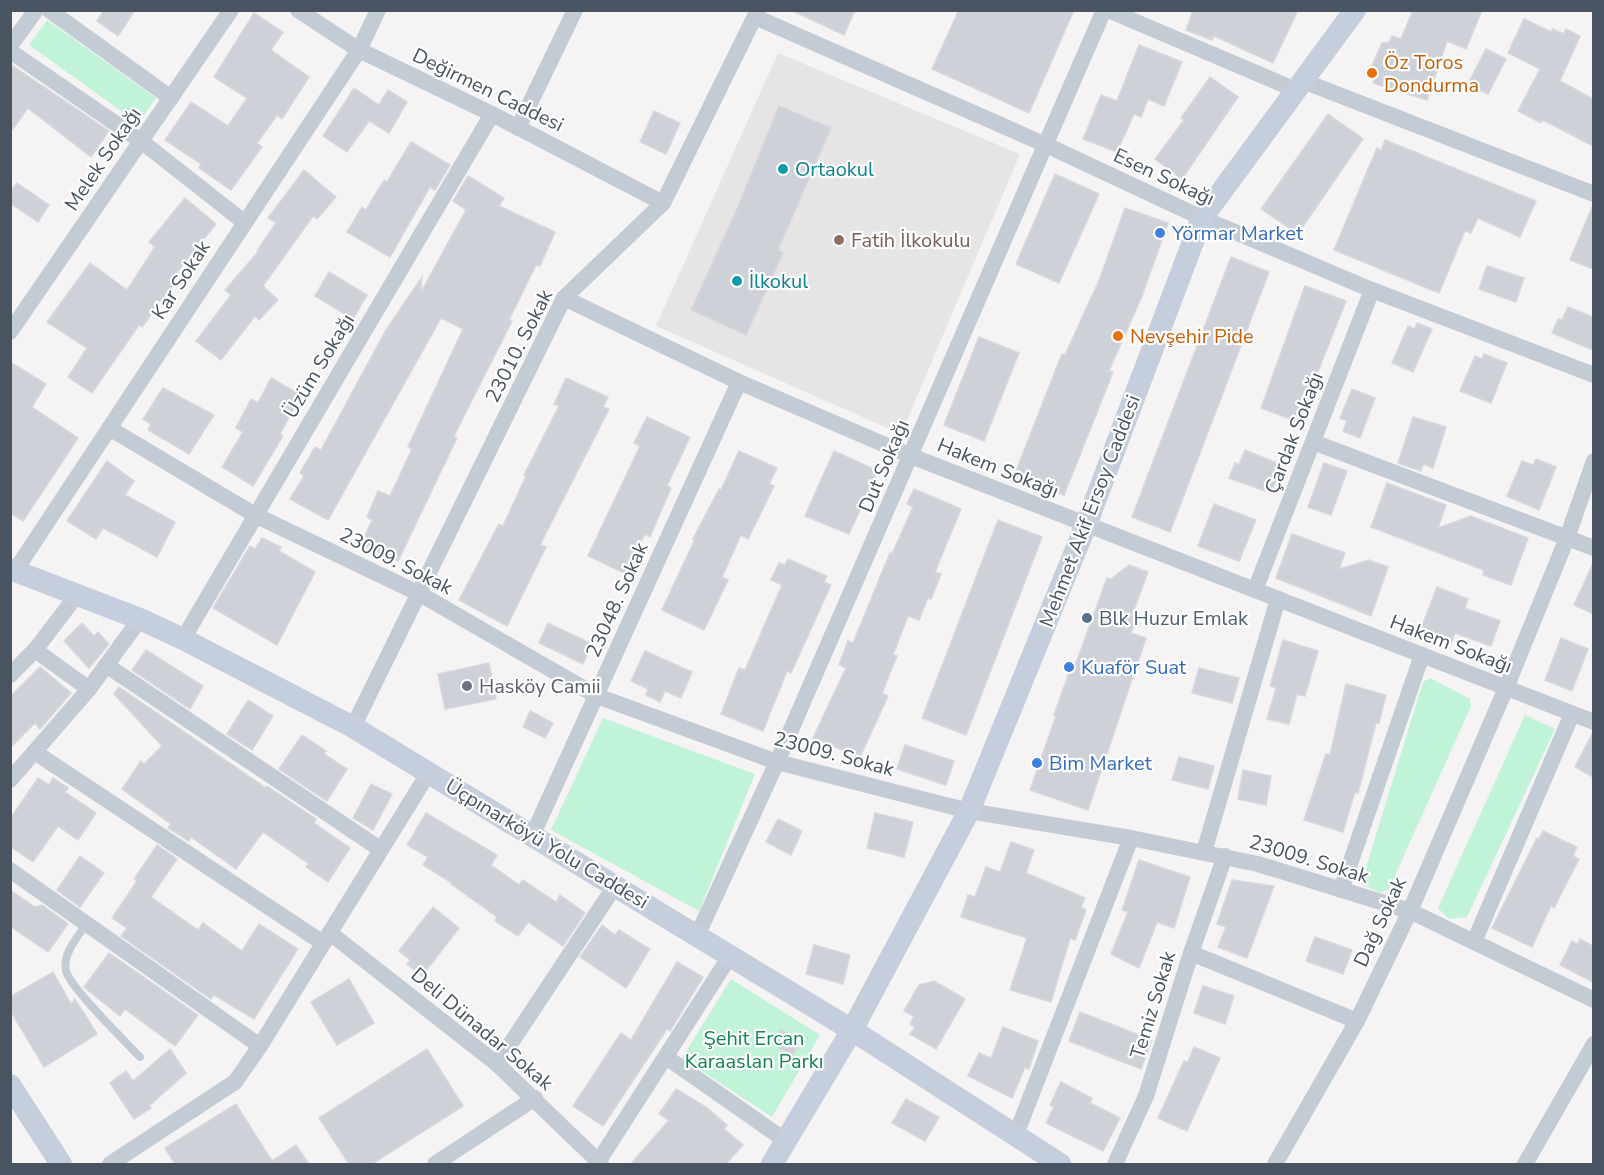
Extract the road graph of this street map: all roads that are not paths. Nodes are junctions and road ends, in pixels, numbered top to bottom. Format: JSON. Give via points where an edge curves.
{"nodes":[{"id":1,"x":36,"y":10,"type":"edge"},
{"id":2,"x":49,"y":10,"type":"edge"},
{"id":3,"x":231,"y":10,"type":"edge"},
{"id":4,"x":298,"y":10,"type":"edge"},
{"id":5,"x":378,"y":10,"type":"edge"},
{"id":6,"x":575,"y":10,"type":"edge"},
{"id":7,"x":1106,"y":10,"type":"edge"},
{"id":8,"x":1355,"y":10,"type":"edge"},
{"id":9,"x":756,"y":14,"type":"edge"},
{"id":10,"x":10,"y":46,"type":"edge"},
{"id":11,"x":359,"y":50,"type":"junction"},
{"id":12,"x":10,"y":51,"type":"edge"},
{"id":13,"x":1299,"y":86,"type":"junction"},
{"id":14,"x":171,"y":98,"type":"junction"},
{"id":15,"x":492,"y":114,"type":"junction"},
{"id":16,"x":518,"y":128,"type":"junction"},
{"id":17,"x":141,"y":141,"type":"junction"},
{"id":18,"x":1044,"y":144,"type":"junction"},
{"id":19,"x":1593,"y":194,"type":"edge"},
{"id":20,"x":663,"y":203,"type":"junction"},
{"id":21,"x":1202,"y":218,"type":"junction"},
{"id":22,"x":244,"y":222,"type":"junction"},
{"id":23,"x":1372,"y":290,"type":"junction"},
{"id":24,"x":564,"y":298,"type":"junction"},
{"id":25,"x":17,"y":310,"type":"edge"},
{"id":26,"x":10,"y":332,"type":"edge"},
{"id":27,"x":1593,"y":375,"type":"edge"},
{"id":28,"x":739,"y":382,"type":"junction"},
{"id":29,"x":109,"y":428,"type":"junction"},
{"id":30,"x":1313,"y":442,"type":"junction"},
{"id":31,"x":911,"y":456,"type":"junction"},
{"id":32,"x":1593,"y":461,"type":"edge"},
{"id":33,"x":255,"y":515,"type":"junction"},
{"id":34,"x":1086,"y":525,"type":"junction"},
{"id":35,"x":1567,"y":538,"type":"junction"},
{"id":36,"x":1593,"y":548,"type":"edge"},
{"id":37,"x":13,"y":570,"type":"edge"},
{"id":38,"x":1256,"y":591,"type":"junction"},
{"id":39,"x":420,"y":594,"type":"junction"},
{"id":40,"x":77,"y":595,"type":"junction"},
{"id":41,"x":1278,"y":599,"type":"junction"},
{"id":42,"x":140,"y":619,"type":"junction"},
{"id":43,"x":183,"y":639,"type":"junction"},
{"id":44,"x":35,"y":650,"type":"junction"},
{"id":45,"x":1422,"y":655,"type":"junction"},
{"id":46,"x":106,"y":665,"type":"junction"},
{"id":47,"x":10,"y":675,"type":"edge"},
{"id":48,"x":1506,"y":688,"type":"junction"},
{"id":49,"x":89,"y":689,"type":"junction"},
{"id":50,"x":597,"y":696,"type":"junction"},
{"id":51,"x":1572,"y":714,"type":"junction"},
{"id":52,"x":1593,"y":722,"type":"edge"},
{"id":53,"x":353,"y":726,"type":"junction"},
{"id":54,"x":36,"y":753,"type":"junction"},
{"id":55,"x":777,"y":762,"type":"junction"},
{"id":56,"x":429,"y":772,"type":"junction"},
{"id":57,"x":10,"y":780,"type":"edge"},
{"id":58,"x":969,"y":811,"type":"junction"},
{"id":59,"x":533,"y":834,"type":"junction"},
{"id":60,"x":1131,"y":838,"type":"junction"},
{"id":61,"x":380,"y":849,"type":"junction"},
{"id":62,"x":1204,"y":852,"type":"junction"},
{"id":63,"x":1225,"y":856,"type":"junction"},
{"id":64,"x":10,"y":870,"type":"edge"},
{"id":65,"x":615,"y":886,"type":"junction"},
{"id":66,"x":1341,"y":890,"type":"junction"},
{"id":67,"x":1410,"y":911,"type":"junction"},
{"id":68,"x":86,"y":924,"type":"junction"},
{"id":69,"x":697,"y":936,"type":"junction"},
{"id":70,"x":327,"y":938,"type":"junction"},
{"id":71,"x":1474,"y":942,"type":"junction"},
{"id":72,"x":1191,"y":954,"type":"junction"},
{"id":73,"x":730,"y":956,"type":"junction"},
{"id":74,"x":1593,"y":1000,"type":"edge"},
{"id":75,"x":1357,"y":1021,"type":"junction"},
{"id":76,"x":852,"y":1030,"type":"junction"},
{"id":77,"x":1593,"y":1044,"type":"edge"},
{"id":78,"x":260,"y":1046,"type":"junction"},
{"id":79,"x":140,"y":1057,"type":"dead end"},
{"id":80,"x":666,"y":1057,"type":"junction"},
{"id":81,"x":496,"y":1064,"type":"junction"},
{"id":82,"x":10,"y":1085,"type":"edge"},
{"id":83,"x":535,"y":1098,"type":"junction"},
{"id":84,"x":1016,"y":1137,"type":"junction"},
{"id":85,"x":786,"y":1141,"type":"junction"},
{"id":86,"x":600,"y":1163,"type":"edge"},
{"id":87,"x":61,"y":1164,"type":"edge"},
{"id":88,"x":110,"y":1164,"type":"edge"},
{"id":89,"x":435,"y":1164,"type":"edge"},
{"id":90,"x":774,"y":1164,"type":"edge"},
{"id":91,"x":1060,"y":1164,"type":"edge"},
{"id":92,"x":1115,"y":1164,"type":"edge"},
{"id":93,"x":1275,"y":1164,"type":"edge"},
{"id":94,"x":1525,"y":1164,"type":"edge"}],
"edges":[{"from":1,"to":10,"type":"street"},
{"from":2,"to":14,"type":"street"},
{"from":3,"to":14,"type":"street","name":"Melek Sokağı"},
{"from":4,"to":11,"type":"street","name":"Değirmen Caddesi"},
{"from":5,"to":11,"type":"street","name":"Kar Sokak"},
{"from":6,"to":16,"type":"street"},
{"from":7,"to":13,"type":"street"},
{"from":7,"to":18,"type":"street","name":"Dut Sokağı"},
{"from":8,"to":13,"type":"main road","name":"Mehmet Akif Ersoy Caddesi"},
{"from":9,"to":18,"type":"street","name":"Esen Sokağı"},
{"from":9,"to":20,"type":"street","name":"23010. Sokak"},
{"from":11,"to":15,"type":"street","name":"Değirmen Caddesi"},
{"from":11,"to":22,"type":"street","name":"Kar Sokak"},
{"from":12,"to":17,"type":"street"},
{"from":13,"to":19,"type":"street"},
{"from":13,"to":21,"type":"main road","name":"Mehmet Akif Ersoy Caddesi"},
{"from":14,"to":17,"type":"street","name":"Melek Sokağı"},
{"from":15,"to":16,"type":"street","name":"Değirmen Caddesi"},
{"from":15,"to":33,"type":"street","name":"Üzüm Sokağı"},
{"from":16,"to":20,"type":"street","name":"Değirmen Caddesi"},
{"from":17,"to":22,"type":"street"},
{"from":17,"to":25,"type":"street","name":"Melek Sokağı"},
{"from":18,"to":21,"type":"street","name":"Esen Sokağı"},
{"from":18,"to":31,"type":"street","name":"Dut Sokağı"},
{"from":20,"to":24,"type":"street","name":"23010. Sokak"},
{"from":21,"to":23,"type":"street","name":"Esen Sokağı"},
{"from":21,"to":34,"type":"main road","name":"Mehmet Akif Ersoy Caddesi"},
{"from":22,"to":29,"type":"street","name":"Kar Sokak"},
{"from":23,"to":27,"type":"street","name":"Esen Sokağı"},
{"from":23,"to":30,"type":"street","name":"Çardak Sokağı"},
{"from":24,"to":28,"type":"street","name":"Hakem Sokağı"},
{"from":24,"to":39,"type":"street","name":"23010. Sokak"},
{"from":25,"to":26,"type":"street","name":"Melek Sokağı"},
{"from":28,"to":31,"type":"street","name":"Hakem Sokağı"},
{"from":28,"to":50,"type":"street","name":"23048. Sokak"},
{"from":29,"to":33,"type":"street","name":"23009. Sokak"},
{"from":29,"to":37,"type":"street","name":"Kar Sokak"},
{"from":30,"to":35,"type":"street"},
{"from":30,"to":38,"type":"street","name":"Çardak Sokağı"},
{"from":31,"to":34,"type":"street","name":"Hakem Sokağı"},
{"from":31,"to":55,"type":"street","name":"Dut Sokağı"},
{"from":32,"to":35,"type":"street","name":"Dağ Sokak"},
{"from":33,"to":39,"type":"street","name":"23009. Sokak"},
{"from":33,"to":43,"type":"street","name":"Üzüm Sokağı"},
{"from":34,"to":38,"type":"street","name":"Hakem Sokağı"},
{"from":34,"to":58,"type":"main road","name":"Mehmet Akif Ersoy Caddesi"},
{"from":35,"to":36,"type":"street"},
{"from":35,"to":48,"type":"street","name":"Dağ Sokak"},
{"from":37,"to":40,"type":"main road","name":"Üçpınarköyü Yolu Caddesi"},
{"from":38,"to":41,"type":"street","name":"Hakem Sokağı"},
{"from":39,"to":50,"type":"street","name":"23009. Sokak"},
{"from":39,"to":53,"type":"street","name":"23010. Sokak"},
{"from":40,"to":42,"type":"main road","name":"Üçpınarköyü Yolu Caddesi"},
{"from":40,"to":44,"type":"street"},
{"from":41,"to":45,"type":"street","name":"Hakem Sokağı"},
{"from":41,"to":62,"type":"street"},
{"from":42,"to":43,"type":"main road","name":"Üçpınarköyü Yolu Caddesi"},
{"from":42,"to":46,"type":"street"},
{"from":43,"to":53,"type":"main road","name":"Üçpınarköyü Yolu Caddesi"},
{"from":44,"to":47,"type":"street"},
{"from":44,"to":49,"type":"street"},
{"from":45,"to":48,"type":"street","name":"Hakem Sokağı"},
{"from":45,"to":66,"type":"street"},
{"from":46,"to":49,"type":"street"},
{"from":46,"to":61,"type":"street"},
{"from":48,"to":51,"type":"street","name":"Hakem Sokağı"},
{"from":48,"to":67,"type":"street","name":"Dağ Sokak"},
{"from":49,"to":54,"type":"street"},
{"from":50,"to":55,"type":"street","name":"23009. Sokak"},
{"from":50,"to":59,"type":"street","name":"23048. Sokak"},
{"from":51,"to":52,"type":"street","name":"Hakem Sokağı"},
{"from":51,"to":71,"type":"street"},
{"from":53,"to":56,"type":"main road","name":"Üçpınarköyü Yolu Caddesi"},
{"from":54,"to":57,"type":"street"},
{"from":54,"to":70,"type":"street","name":"Deli Dünadar Sokak"},
{"from":55,"to":58,"type":"street","name":"23009. Sokak"},
{"from":55,"to":69,"type":"street","name":"Dut Sokağı"},
{"from":56,"to":59,"type":"main road","name":"Üçpınarköyü Yolu Caddesi"},
{"from":56,"to":61,"type":"street"},
{"from":58,"to":60,"type":"street","name":"23009. Sokak"},
{"from":58,"to":76,"type":"main road","name":"Mehmet Akif Ersoy Caddesi"},
{"from":59,"to":65,"type":"main road","name":"Üçpınarköyü Yolu Caddesi"},
{"from":60,"to":62,"type":"street","name":"23009. Sokak"},
{"from":60,"to":84,"type":"street"},
{"from":61,"to":70,"type":"street"},
{"from":62,"to":63,"type":"street","name":"23009. Sokak"},
{"from":63,"to":66,"type":"street","name":"23009. Sokak"},
{"from":63,"to":72,"type":"street","name":"Temiz Sokak"},
{"from":64,"to":68,"type":"street"},
{"from":65,"to":69,"type":"main road","name":"Üçpınarköyü Yolu Caddesi"},
{"from":65,"to":81,"type":"street"},
{"from":66,"to":67,"type":"street","name":"23009. Sokak"},
{"from":67,"to":71,"type":"street","name":"23009. Sokak"},
{"from":67,"to":75,"type":"street","name":"Dağ Sokak"},
{"from":68,"to":78,"type":"street"},
{"from":68,"to":79,"type":"lane","via":[[67,955],[66,971],[86,999]]},
{"from":69,"to":73,"type":"main road","name":"Üçpınarköyü Yolu Caddesi"},
{"from":70,"to":78,"type":"street"},
{"from":70,"to":81,"type":"street","name":"Deli Dünadar Sokak"},
{"from":71,"to":74,"type":"street","name":"23009. Sokak"},
{"from":72,"to":75,"type":"street"},
{"from":72,"to":92,"type":"street","name":"Temiz Sokak","via":[[1146,1096]]},
{"from":73,"to":76,"type":"main road","name":"Üçpınarköyü Yolu Caddesi"},
{"from":73,"to":80,"type":"street"},
{"from":75,"to":93,"type":"street","name":"Dağ Sokak"},
{"from":76,"to":84,"type":"main road","name":"Üçpınarköyü Yolu Caddesi"},
{"from":76,"to":85,"type":"main road","name":"Mehmet Akif Ersoy Caddesi"},
{"from":77,"to":94,"type":"street"},
{"from":78,"to":88,"type":"street","via":[[235,1082]]},
{"from":80,"to":85,"type":"street"},
{"from":80,"to":86,"type":"street"},
{"from":81,"to":83,"type":"street","name":"Deli Dünadar Sokak"},
{"from":82,"to":87,"type":"main road"},
{"from":83,"to":86,"type":"street","name":"Deli Dünadar Sokak"},
{"from":83,"to":89,"type":"street"},
{"from":84,"to":91,"type":"main road","name":"Üçpınarköyü Yolu Caddesi"},
{"from":85,"to":90,"type":"main road","name":"Mehmet Akif Ersoy Caddesi"}]}
